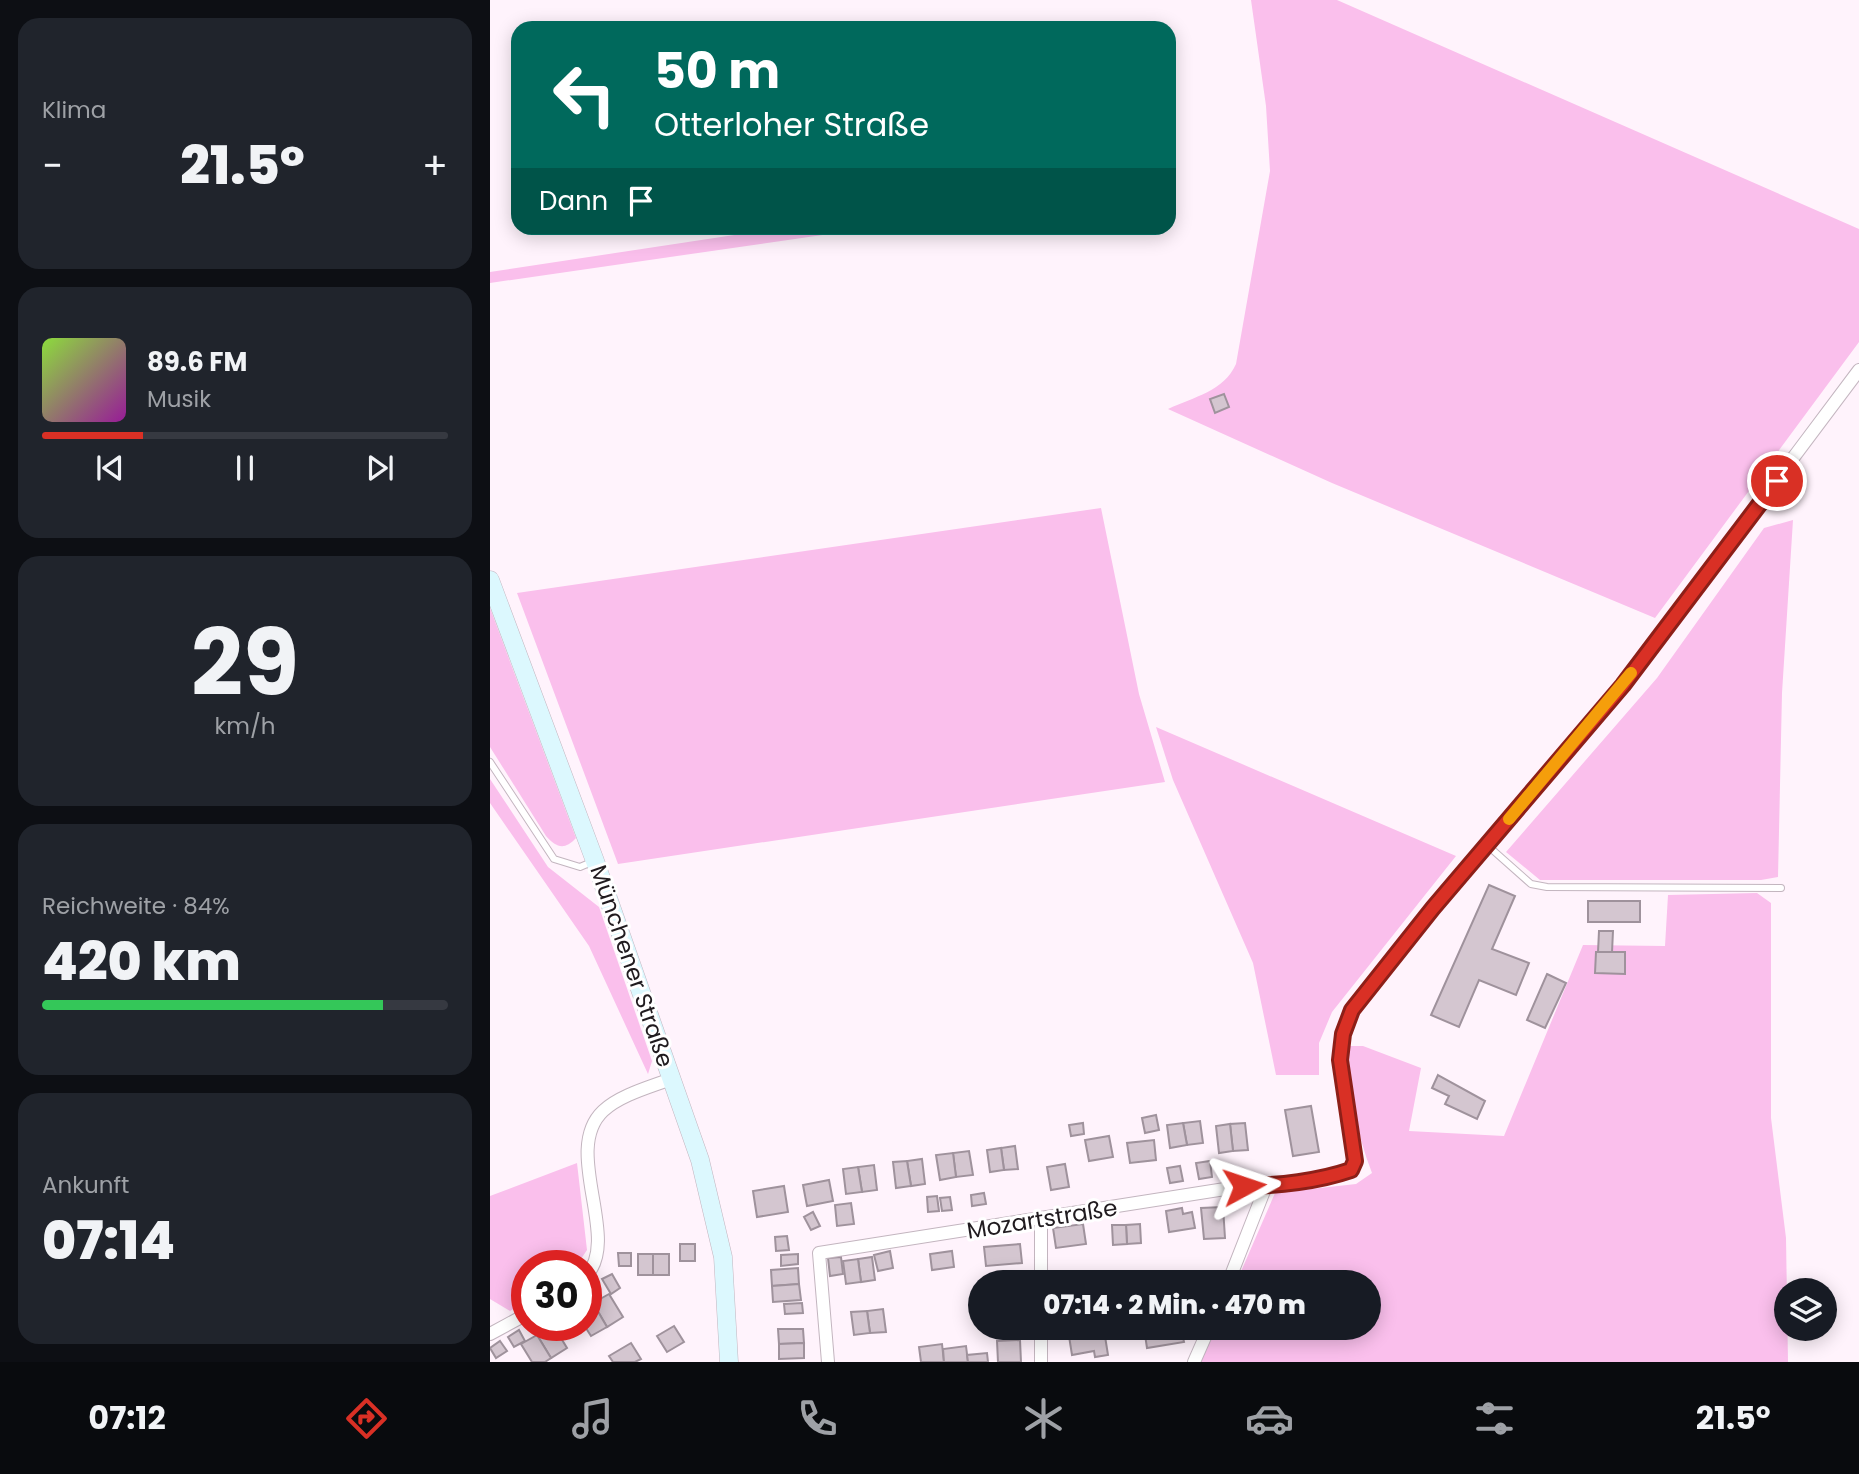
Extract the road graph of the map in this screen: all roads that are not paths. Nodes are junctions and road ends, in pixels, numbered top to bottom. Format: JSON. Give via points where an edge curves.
{"nodes":[{"id":1,"x":1859,"y":370,"type":"edge"},
{"id":2,"x":490,"y":580,"type":"edge"},
{"id":3,"x":490,"y":762,"type":"edge"},
{"id":4,"x":1487,"y":845,"type":"junction"},
{"id":5,"x":594,"y":861,"type":"junction"},
{"id":6,"x":1781,"y":887,"type":"dead end"},
{"id":7,"x":671,"y":1079,"type":"junction"},
{"id":8,"x":1266,"y":1186,"type":"junction"},
{"id":9,"x":1041,"y":1219,"type":"junction"},
{"id":10,"x":595,"y":1250,"type":"edge"},
{"id":11,"x":1041,"y":1270,"type":"edge"},
{"id":12,"x":1233,"y":1270,"type":"edge"},
{"id":13,"x":511,"y":1323,"type":"edge"},
{"id":14,"x":490,"y":1335,"type":"edge"},
{"id":15,"x":1041,"y":1340,"type":"edge"},
{"id":16,"x":1204,"y":1340,"type":"edge"},
{"id":17,"x":729,"y":1362,"type":"edge"},
{"id":18,"x":828,"y":1362,"type":"edge"},
{"id":19,"x":1041,"y":1362,"type":"edge"},
{"id":20,"x":1194,"y":1362,"type":"edge"}],
"edges":[{"from":1,"to":4,"type":"street","via":[[1623,685]]},
{"from":2,"to":5,"type":"main road","name":"Münchener Straße"},
{"from":3,"to":5,"type":"lane","via":[[554,859],[580,867]]},
{"from":4,"to":6,"type":"lane","via":[[1531,884],[1547,887]]},
{"from":4,"to":8,"type":"street","name":"Mozartstraße","via":[[1352,1010],[1340,1060],[1355,1161],[1351,1170]]},
{"from":5,"to":7,"type":"main road","name":"Münchener Straße"},
{"from":7,"to":10,"type":"street","via":[[604,1110],[591,1126],[589,1171]]},
{"from":7,"to":17,"type":"main road","name":"Münchener Straße","via":[[703,1169],[720,1240]]},
{"from":8,"to":9,"type":"street","name":"Mozartstraße"},
{"from":8,"to":12,"type":"street"},
{"from":9,"to":11,"type":"street"},
{"from":9,"to":18,"type":"street","name":"Mozartstraße","via":[[819,1253]]},
{"from":13,"to":14,"type":"street"},
{"from":15,"to":19,"type":"street"},
{"from":16,"to":20,"type":"street"}]}
